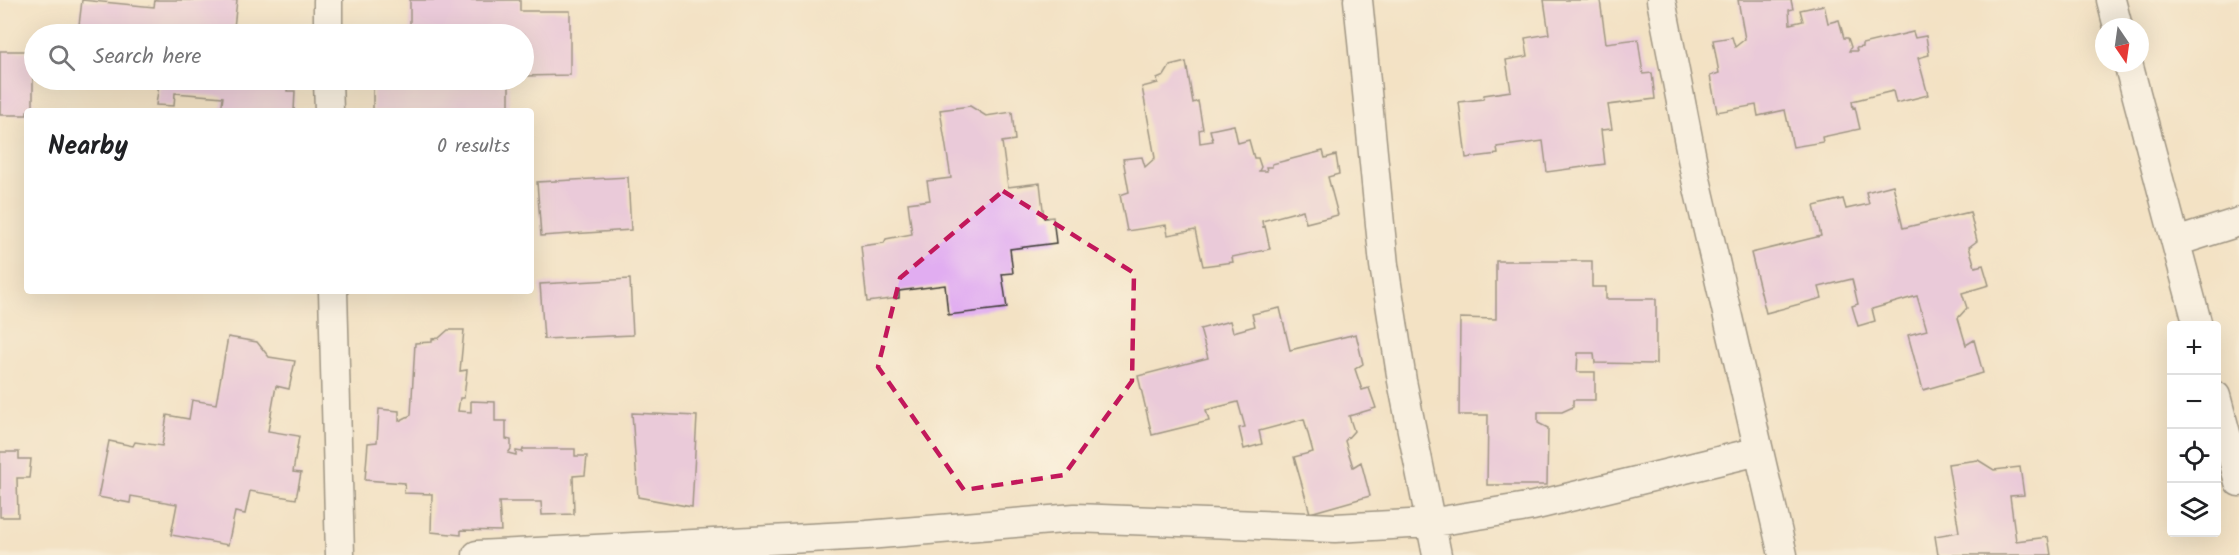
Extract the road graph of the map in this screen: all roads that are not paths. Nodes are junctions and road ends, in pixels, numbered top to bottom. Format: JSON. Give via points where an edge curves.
{"nodes":[{"id":1,"x":328,"y":0,"type":"edge"},
{"id":2,"x":1358,"y":0,"type":"edge"},
{"id":3,"x":1661,"y":0,"type":"edge"},
{"id":4,"x":2110,"y":0,"type":"edge"},
{"id":5,"x":2115,"y":18,"type":"edge"},
{"id":6,"x":328,"y":24,"type":"edge"},
{"id":7,"x":2130,"y":72,"type":"edge"},
{"id":8,"x":328,"y":90,"type":"edge"},
{"id":9,"x":329,"y":108,"type":"edge"},
{"id":10,"x":2239,"y":222,"type":"edge"},
{"id":11,"x":2176,"y":242,"type":"junction"},
{"id":12,"x":333,"y":294,"type":"edge"},
{"id":13,"x":2197,"y":321,"type":"edge"},
{"id":14,"x":2221,"y":412,"type":"edge"},
{"id":15,"x":1759,"y":451,"type":"junction"},
{"id":16,"x":2239,"y":482,"type":"edge"},
{"id":17,"x":1429,"y":523,"type":"junction"},
{"id":18,"x":340,"y":555,"type":"edge"},
{"id":19,"x":477,"y":555,"type":"edge"},
{"id":20,"x":1437,"y":555,"type":"edge"},
{"id":21,"x":1783,"y":555,"type":"edge"}],
"edges":[{"from":1,"to":6,"type":"street"},
{"from":2,"to":17,"type":"street","via":[[1384,265]]},
{"from":3,"to":15,"type":"street","via":[[1696,179]]},
{"from":4,"to":5,"type":"street"},
{"from":7,"to":11,"type":"street"},
{"from":8,"to":9,"type":"street"},
{"from":10,"to":11,"type":"street"},
{"from":11,"to":13,"type":"street"},
{"from":12,"to":18,"type":"street"},
{"from":14,"to":16,"type":"street"},
{"from":15,"to":17,"type":"street","via":[[1533,506]]},
{"from":15,"to":21,"type":"street"},
{"from":17,"to":19,"type":"street","via":[[1335,528],[1075,518],[867,535]]},
{"from":17,"to":20,"type":"street"}]}
